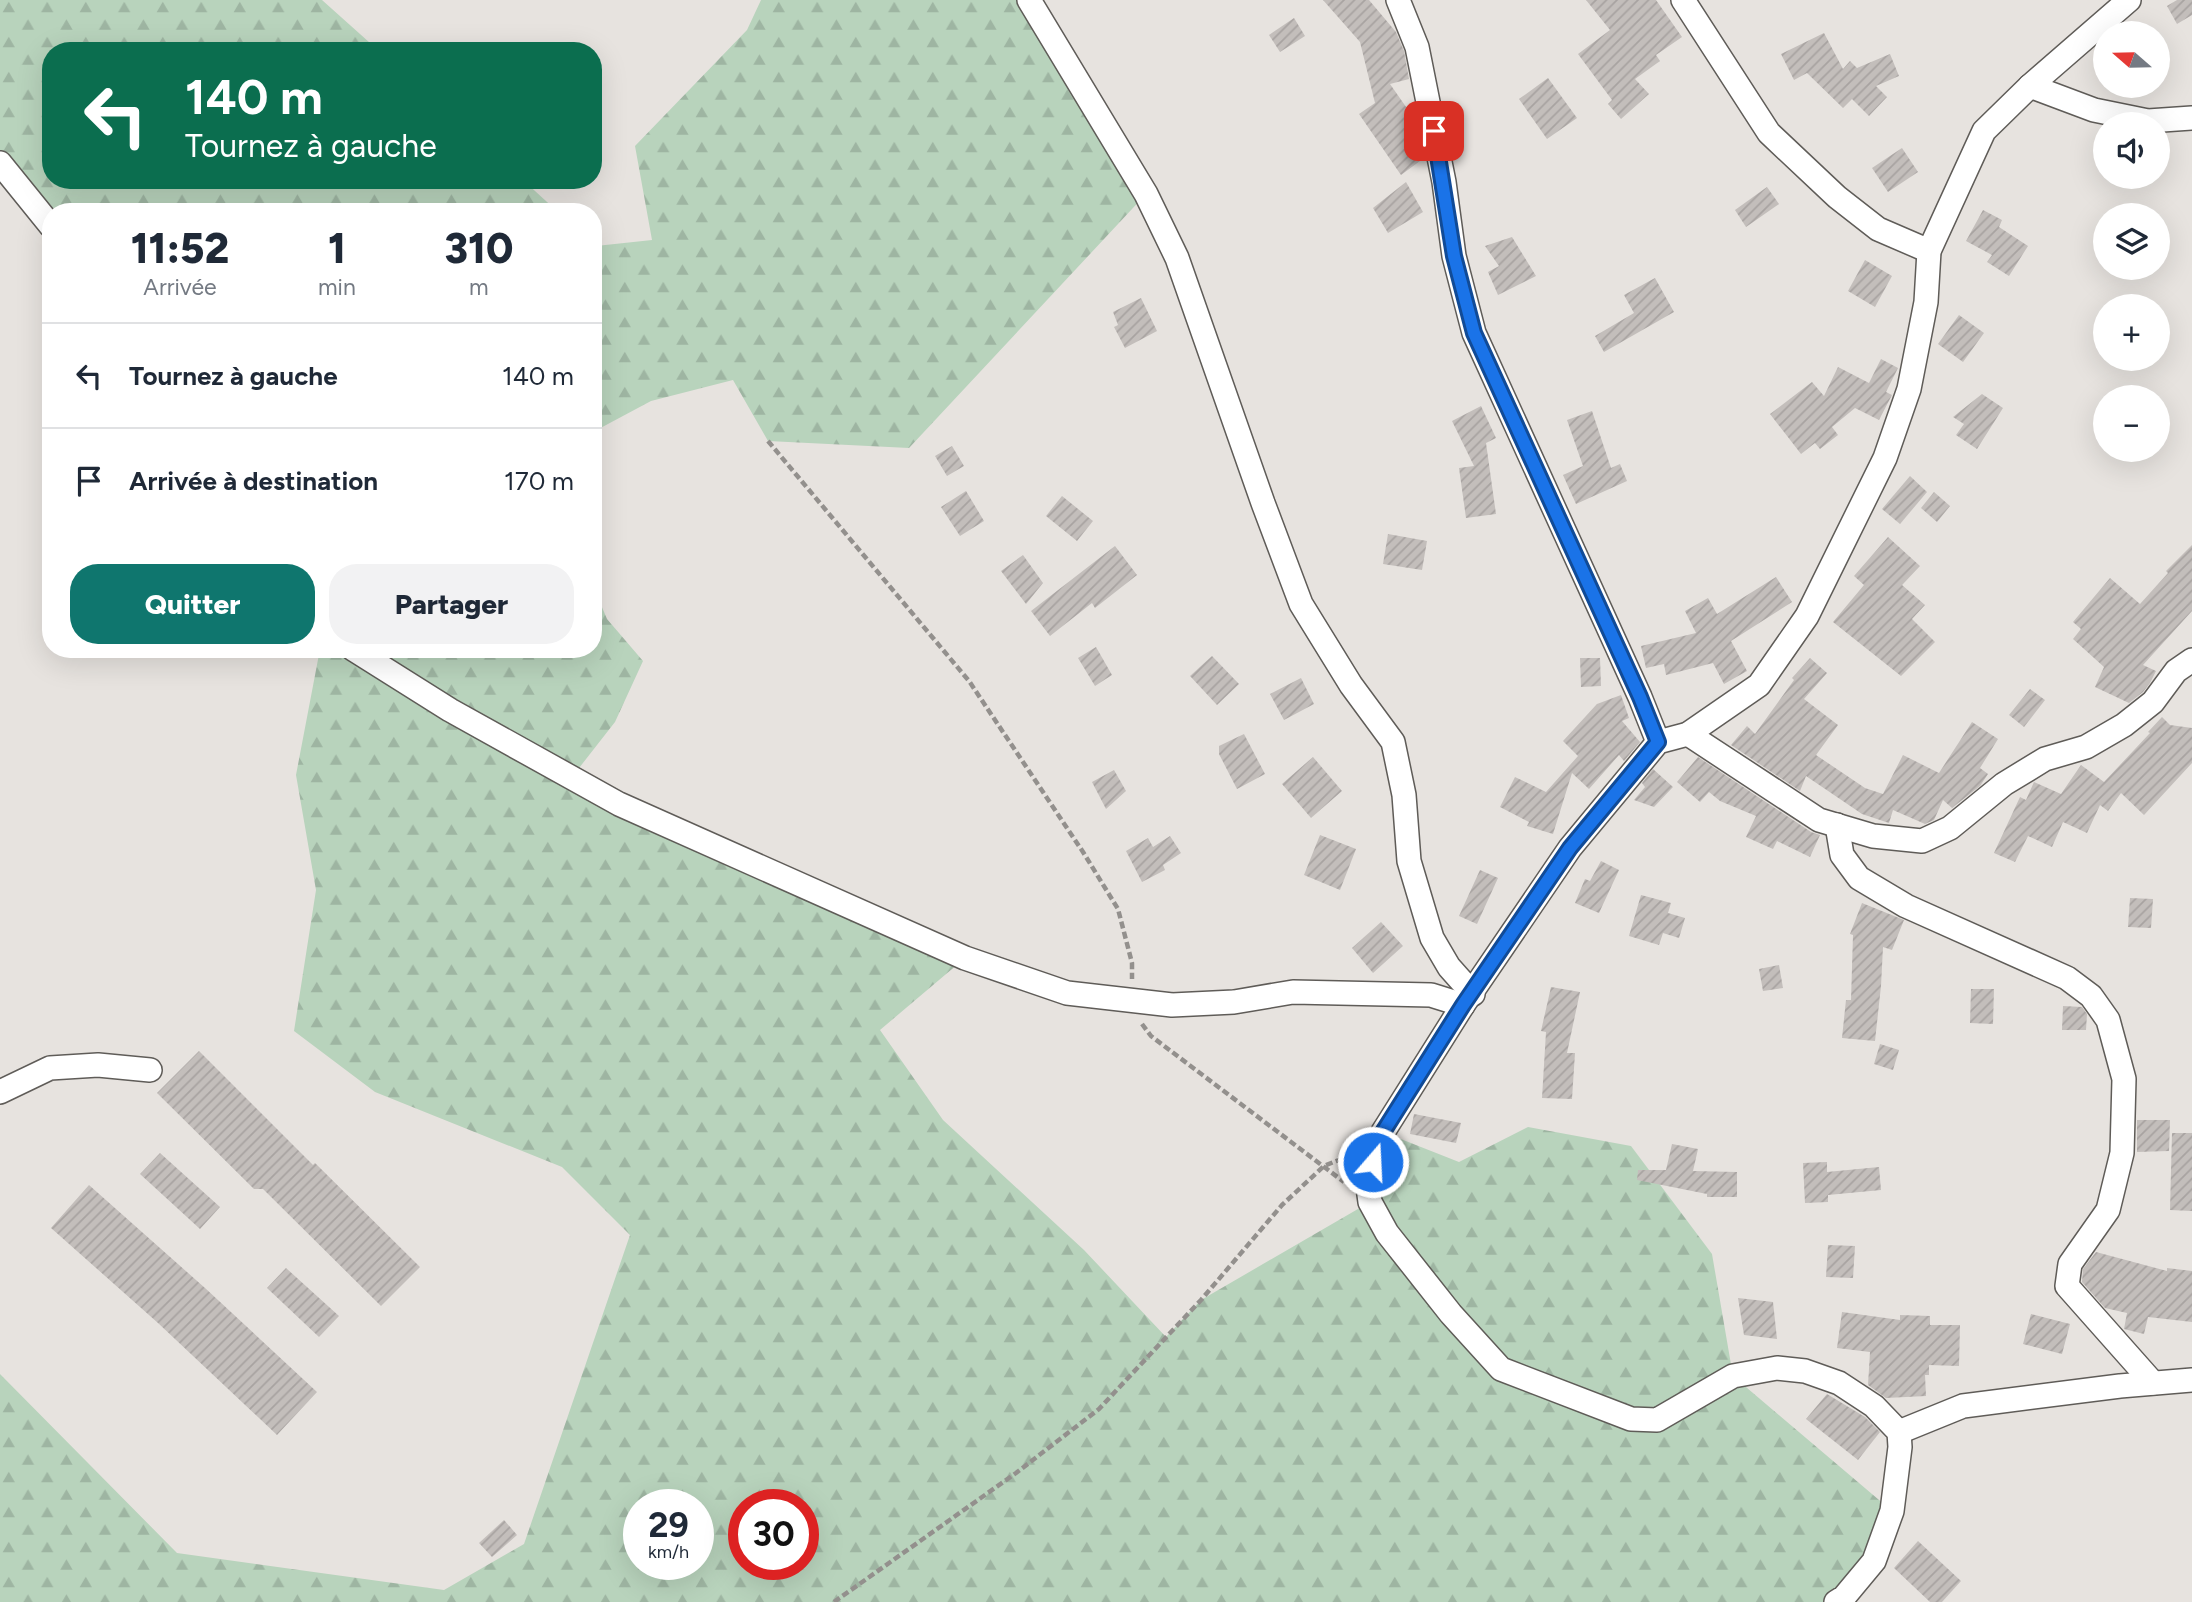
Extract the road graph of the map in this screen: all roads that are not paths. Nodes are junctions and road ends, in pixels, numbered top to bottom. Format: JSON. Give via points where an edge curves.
{"nodes":[{"id":1,"x":1029,"y":0,"type":"edge"},
{"id":2,"x":1398,"y":0,"type":"edge"},
{"id":3,"x":1683,"y":0,"type":"edge"},
{"id":4,"x":2117,"y":4,"type":"edge"},
{"id":5,"x":2029,"y":86,"type":"junction"},
{"id":6,"x":2192,"y":118,"type":"edge"},
{"id":7,"x":0,"y":163,"type":"edge"},
{"id":8,"x":42,"y":215,"type":"edge"},
{"id":9,"x":1928,"y":251,"type":"junction"},
{"id":10,"x":367,"y":658,"type":"edge"},
{"id":11,"x":2192,"y":660,"type":"edge"},
{"id":12,"x":1688,"y":734,"type":"junction"},
{"id":13,"x":1658,"y":742,"type":"junction"},
{"id":14,"x":1837,"y":825,"type":"junction"},
{"id":15,"x":1468,"y":999,"type":"junction"},
{"id":16,"x":150,"y":1070,"type":"dead end"},
{"id":17,"x":0,"y":1092,"type":"edge"},
{"id":18,"x":2192,"y":1380,"type":"edge"},
{"id":19,"x":2153,"y":1383,"type":"junction"},
{"id":20,"x":1899,"y":1432,"type":"junction"},
{"id":21,"x":1836,"y":1602,"type":"edge"}],
"edges":[{"from":1,"to":15,"type":"street","via":[[1146,194],[1177,258],[1301,604],[1393,743],[1404,795],[1409,861],[1432,938]]},
{"from":2,"to":13,"type":"street","via":[[1417,47],[1454,256],[1474,333]]},
{"from":3,"to":9,"type":"street","via":[[1769,133],[1878,229]]},
{"from":4,"to":5,"type":"street"},
{"from":5,"to":6,"type":"street","via":[[2094,110],[2148,121]]},
{"from":5,"to":9,"type":"street","via":[[1984,131]]},
{"from":7,"to":8,"type":"street"},
{"from":9,"to":12,"type":"street","via":[[1926,302],[1909,389],[1885,458],[1807,616],[1759,685]]},
{"from":10,"to":15,"type":"street","via":[[450,710],[620,804],[965,958],[1067,993],[1172,1005],[1234,1002],[1293,992]]},
{"from":11,"to":14,"type":"street","via":[[2124,725],[2086,747],[2045,759],[2004,784],[1950,828],[1922,841],[1873,836]]},
{"from":12,"to":13,"type":"street"},
{"from":12,"to":14,"type":"street","via":[[1819,820]]},
{"from":13,"to":15,"type":"street","via":[[1570,848]]},
{"from":14,"to":19,"type":"street","via":[[1842,855],[1859,878],[1906,906],[2067,978],[2091,996],[2108,1020],[2123,1079],[2122,1153],[2108,1210],[2070,1264],[2067,1286]]},
{"from":15,"to":20,"type":"street","via":[[1383,1132],[1367,1180],[1370,1202],[1387,1233],[1501,1369],[1631,1419],[1657,1420],[1733,1376],[1777,1368],[1805,1371],[1839,1382],[1874,1406]]},
{"from":16,"to":17,"type":"street","via":[[98,1065],[50,1068]]},
{"from":18,"to":19,"type":"street"},
{"from":19,"to":20,"type":"street","via":[[1963,1406]]},
{"from":20,"to":21,"type":"street","via":[[1892,1511],[1874,1561]]}]}
